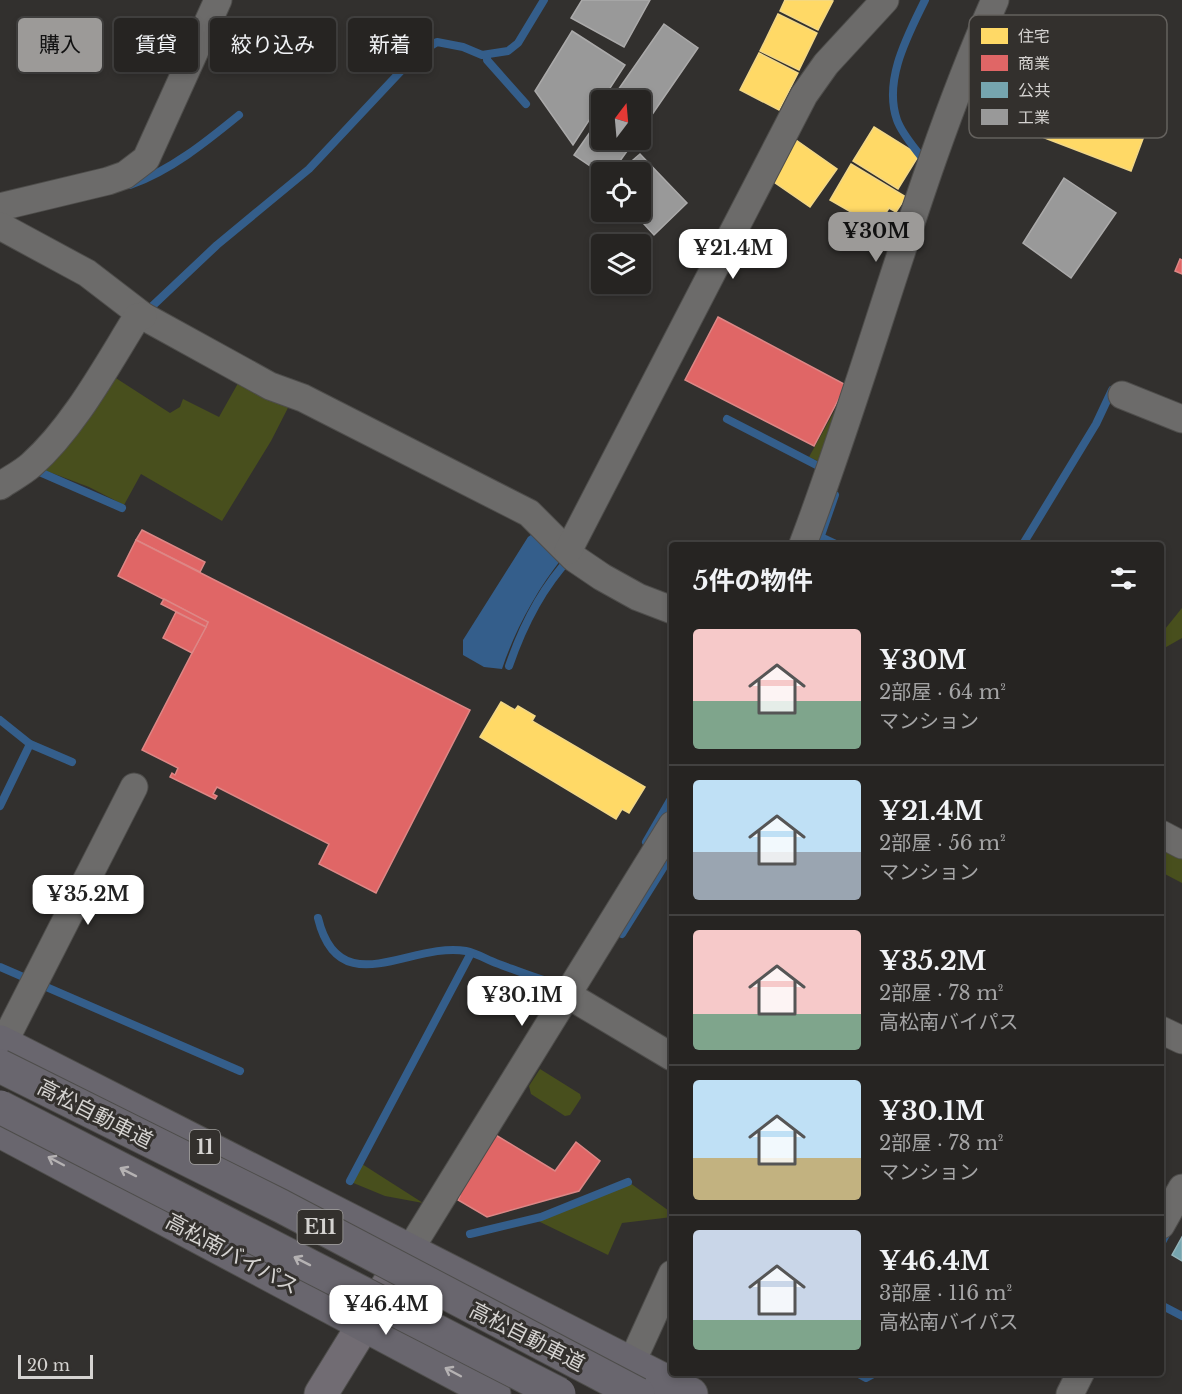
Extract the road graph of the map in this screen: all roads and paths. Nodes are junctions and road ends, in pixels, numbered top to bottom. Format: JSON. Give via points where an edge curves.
{"nodes":[{"id":1,"x":218,"y":0,"type":"edge"},
{"id":2,"x":885,"y":0,"type":"edge"},
{"id":3,"x":995,"y":0,"type":"edge"},
{"id":4,"x":988,"y":15,"type":"edge"},
{"id":5,"x":969,"y":60,"type":"edge"},
{"id":6,"x":0,"y":207,"type":"edge"},
{"id":7,"x":0,"y":226,"type":"edge"},
{"id":8,"x":143,"y":316,"type":"junction"},
{"id":9,"x":1122,"y":395,"type":"dead end"},
{"id":10,"x":1182,"y":419,"type":"edge"},
{"id":11,"x":0,"y":486,"type":"edge"},
{"id":12,"x":804,"y":542,"type":"edge"},
{"id":13,"x":567,"y":551,"type":"junction"},
{"id":14,"x":669,"y":609,"type":"edge"},
{"id":15,"x":134,"y":787,"type":"dead end"},
{"id":16,"x":669,"y":830,"type":"edge"},
{"id":17,"x":1164,"y":836,"type":"edge"},
{"id":18,"x":1182,"y":845,"type":"edge"},
{"id":19,"x":568,"y":995,"type":"junction"},
{"id":20,"x":1164,"y":1031,"type":"edge"},
{"id":21,"x":1182,"y":1040,"type":"edge"},
{"id":22,"x":1,"y":1051,"type":"edge"},
{"id":23,"x":669,"y":1055,"type":"edge"},
{"id":24,"x":0,"y":1107,"type":"edge"},
{"id":25,"x":0,"y":1131,"type":"edge"},
{"id":26,"x":1182,"y":1188,"type":"edge"},
{"id":27,"x":1164,"y":1220,"type":"edge"},
{"id":28,"x":409,"y":1251,"type":"junction"},
{"id":29,"x":669,"y":1282,"type":"edge"},
{"id":30,"x":363,"y":1324,"type":"junction"},
{"id":31,"x":1080,"y":1376,"type":"edge"},
{"id":32,"x":634,"y":1379,"type":"edge"},
{"id":33,"x":321,"y":1394,"type":"edge"},
{"id":34,"x":494,"y":1394,"type":"edge"},
{"id":35,"x":545,"y":1394,"type":"edge"},
{"id":36,"x":559,"y":1394,"type":"edge"},
{"id":37,"x":649,"y":1394,"type":"edge"},
{"id":38,"x":691,"y":1394,"type":"edge"},
{"id":39,"x":1070,"y":1394,"type":"edge"}],
"edges":[{"from":1,"to":6,"type":"street","via":[[146,159],[125,175],[108,181]]},
{"from":2,"to":13,"type":"street","via":[[826,64],[804,95]]},
{"from":3,"to":4,"type":"street"},
{"from":5,"to":12,"type":"street","via":[[928,173],[845,432]]},
{"from":7,"to":8,"type":"street","via":[[87,273]]},
{"from":8,"to":11,"type":"street","via":[[137,317],[105,370],[53,442],[31,466]]},
{"from":8,"to":13,"type":"street","via":[[270,386],[303,398],[529,513]]},
{"from":9,"to":10,"type":"street"},
{"from":13,"to":14,"type":"street","via":[[614,585]]},
{"from":15,"to":22,"type":"street"},
{"from":16,"to":19,"type":"street"},
{"from":17,"to":18,"type":"street"},
{"from":19,"to":23,"type":"street"},
{"from":19,"to":28,"type":"street"},
{"from":20,"to":21,"type":"street"},
{"from":22,"to":28,"type":"highway","number":"11"},
{"from":22,"to":32,"type":"highway","name":"高松自動車道","number":"E11","bridge":true,"via":[[281,1206]]},
{"from":36,"to":24,"type":"highway","name":"高松自動車道","number":"E11","one_way":true,"bridge":true},
{"from":30,"to":25,"type":"highway","name":"高松南バイパス","one_way":true},
{"from":26,"to":27,"type":"street"},
{"from":28,"to":30,"type":"main road"},
{"from":28,"to":32,"type":"highway","number":"11"},
{"from":28,"to":37,"type":"highway","number":"11","via":[[472,1303]]},
{"from":29,"to":32,"type":"street"},
{"from":30,"to":33,"type":"main road"},
{"from":34,"to":30,"type":"highway","name":"高松南バイパス","one_way":true},
{"from":30,"to":35,"type":"highway","via":[[450,1345]]},
{"from":31,"to":39,"type":"street"},
{"from":32,"to":38,"type":"highway","number":"11"}]}
